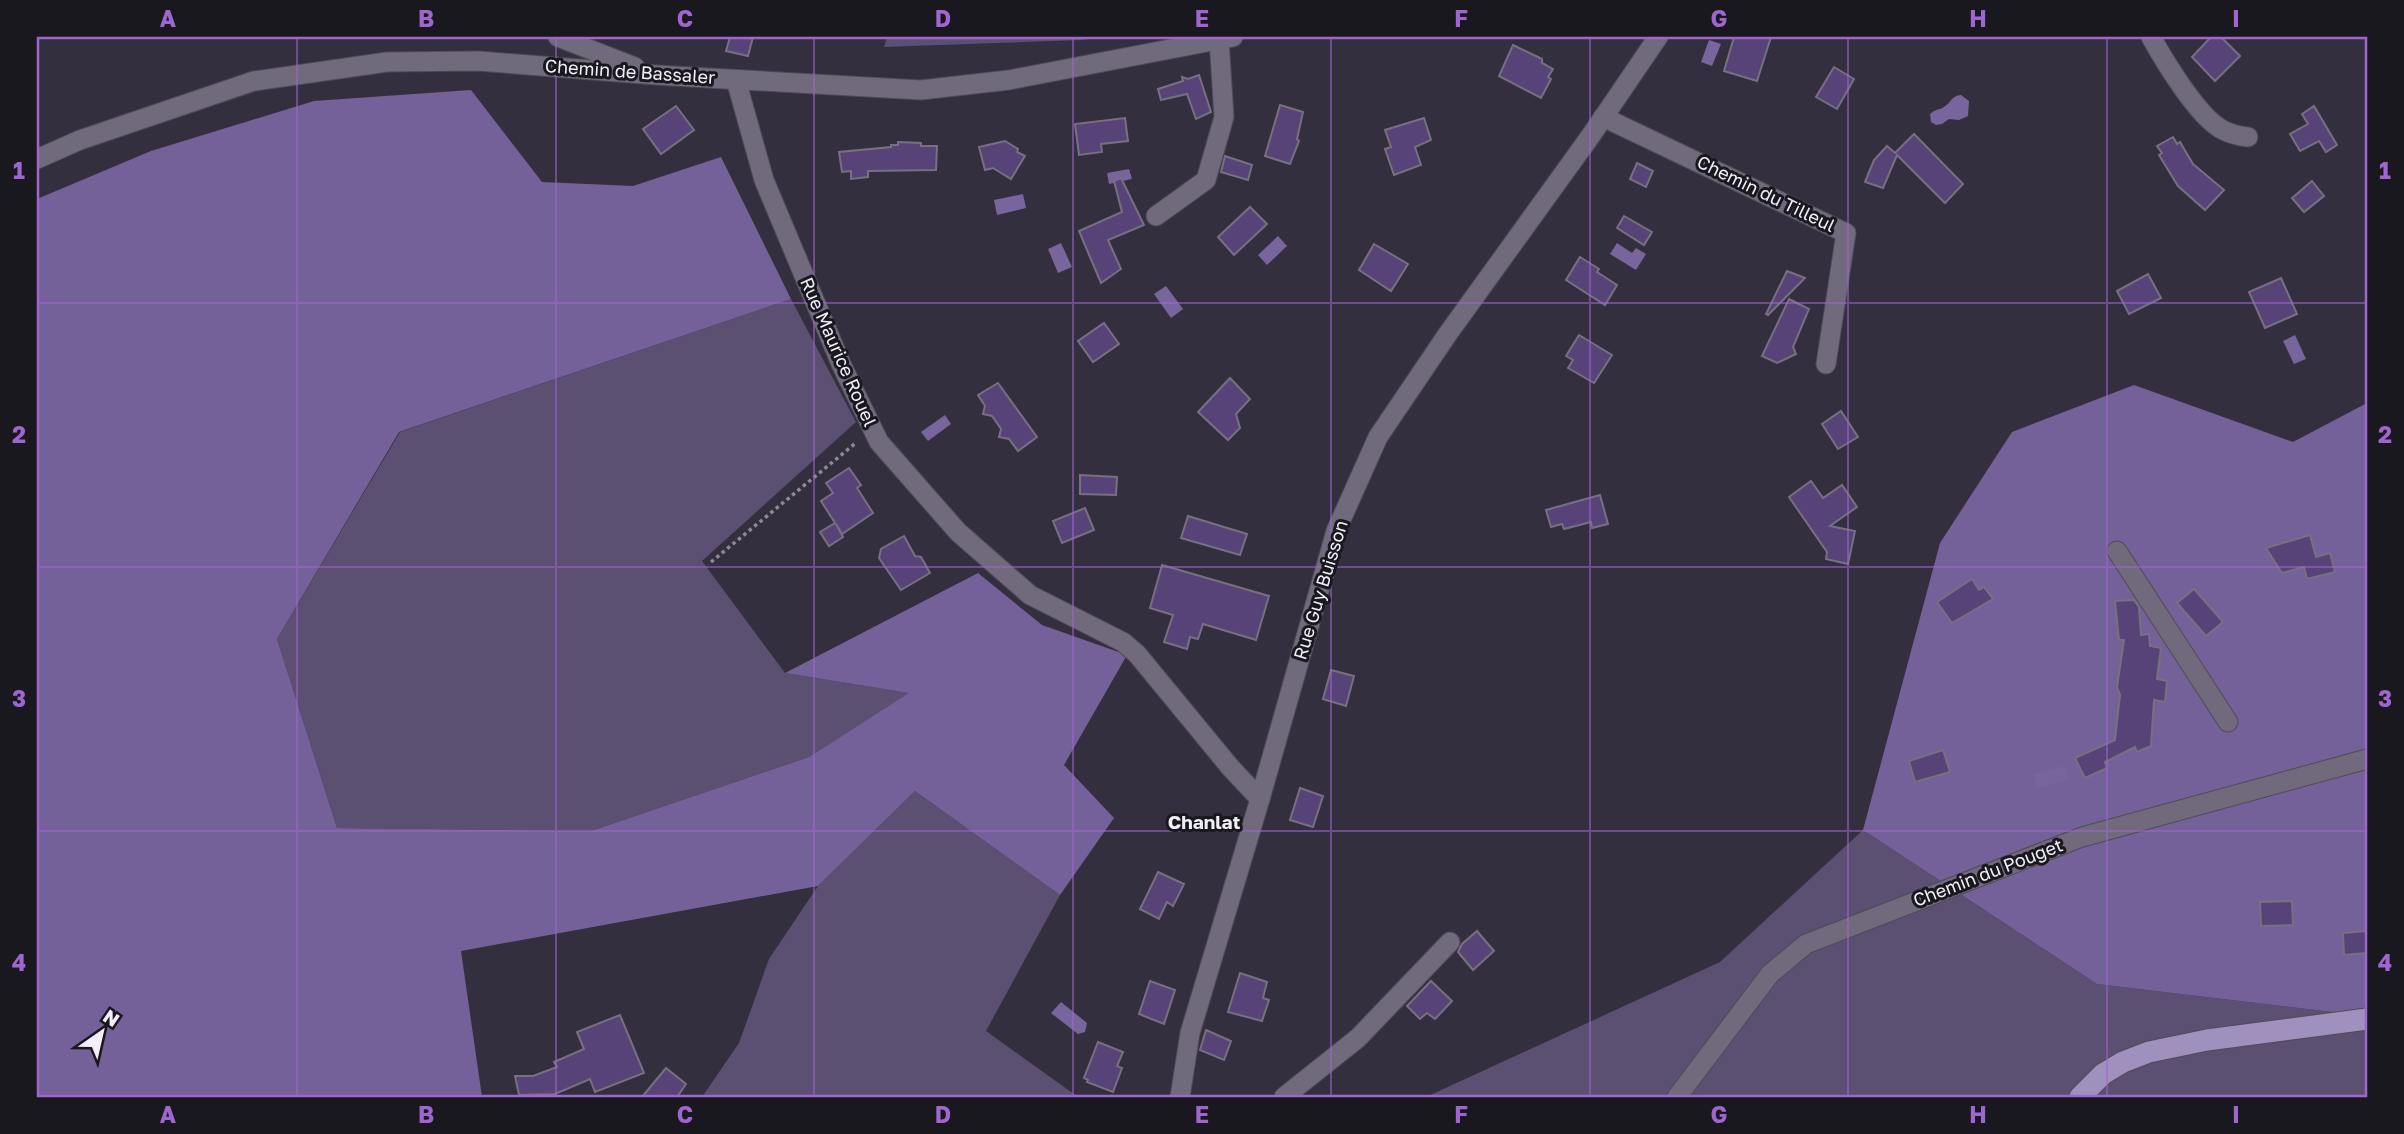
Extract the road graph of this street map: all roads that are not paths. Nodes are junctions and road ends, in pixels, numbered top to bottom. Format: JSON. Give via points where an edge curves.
{"nodes":[{"id":1,"x":558,"y":37,"type":"edge"},
{"id":2,"x":1658,"y":37,"type":"edge"},
{"id":3,"x":2151,"y":37,"type":"edge"},
{"id":4,"x":1226,"y":38,"type":"edge"},
{"id":5,"x":656,"y":75,"type":"junction"},
{"id":6,"x":736,"y":80,"type":"junction"},
{"id":7,"x":1604,"y":117,"type":"junction"},
{"id":8,"x":2248,"y":137,"type":"dead end"},
{"id":9,"x":37,"y":159,"type":"edge"},
{"id":10,"x":1156,"y":216,"type":"dead end"},
{"id":11,"x":1826,"y":364,"type":"dead end"},
{"id":12,"x":2117,"y":551,"type":"dead end"},
{"id":13,"x":2228,"y":722,"type":"dead end"},
{"id":14,"x":2367,"y":759,"type":"edge"},
{"id":15,"x":1260,"y":799,"type":"junction"},
{"id":16,"x":1450,"y":942,"type":"dead end"},
{"id":17,"x":2367,"y":1019,"type":"edge"},
{"id":18,"x":1180,"y":1097,"type":"edge"},
{"id":19,"x":1284,"y":1097,"type":"edge"},
{"id":20,"x":1677,"y":1097,"type":"edge"},
{"id":21,"x":2080,"y":1097,"type":"edge"}],
"edges":[{"from":1,"to":5,"type":"street"},
{"from":2,"to":7,"type":"street","name":"Rue Guy Buisson"},
{"from":3,"to":8,"type":"street","via":[[2215,125]]},
{"from":4,"to":6,"type":"street","name":"Chemin de Bassaler","via":[[1009,80],[921,90]]},
{"from":4,"to":10,"type":"street","via":[[1224,117],[1206,180]]},
{"from":5,"to":6,"type":"street","name":"Chemin de Bassaler"},
{"from":5,"to":9,"type":"street","name":"Chemin de Bassaler","via":[[478,61],[387,62],[254,81]]},
{"from":6,"to":15,"type":"street","name":"Rue Maurice Rouel","via":[[764,180],[879,442],[958,532],[1030,595],[1123,642],[1137,654]]},
{"from":7,"to":11,"type":"street","name":"Chemin du Tilleul","via":[[1846,233]]},
{"from":7,"to":15,"type":"street","name":"Rue Guy Buisson","via":[[1378,437],[1336,531]]},
{"from":12,"to":13,"type":"street"},
{"from":14,"to":20,"type":"street","name":"Chemin du Pouget","via":[[2082,836],[1806,944],[1770,974]]},
{"from":15,"to":18,"type":"street","name":"Rue Guy Buisson","via":[[1190,1032]]},
{"from":16,"to":19,"type":"street","via":[[1358,1038]]},
{"from":17,"to":21,"type":"main road","via":[[2149,1052],[2103,1074]]}]}
